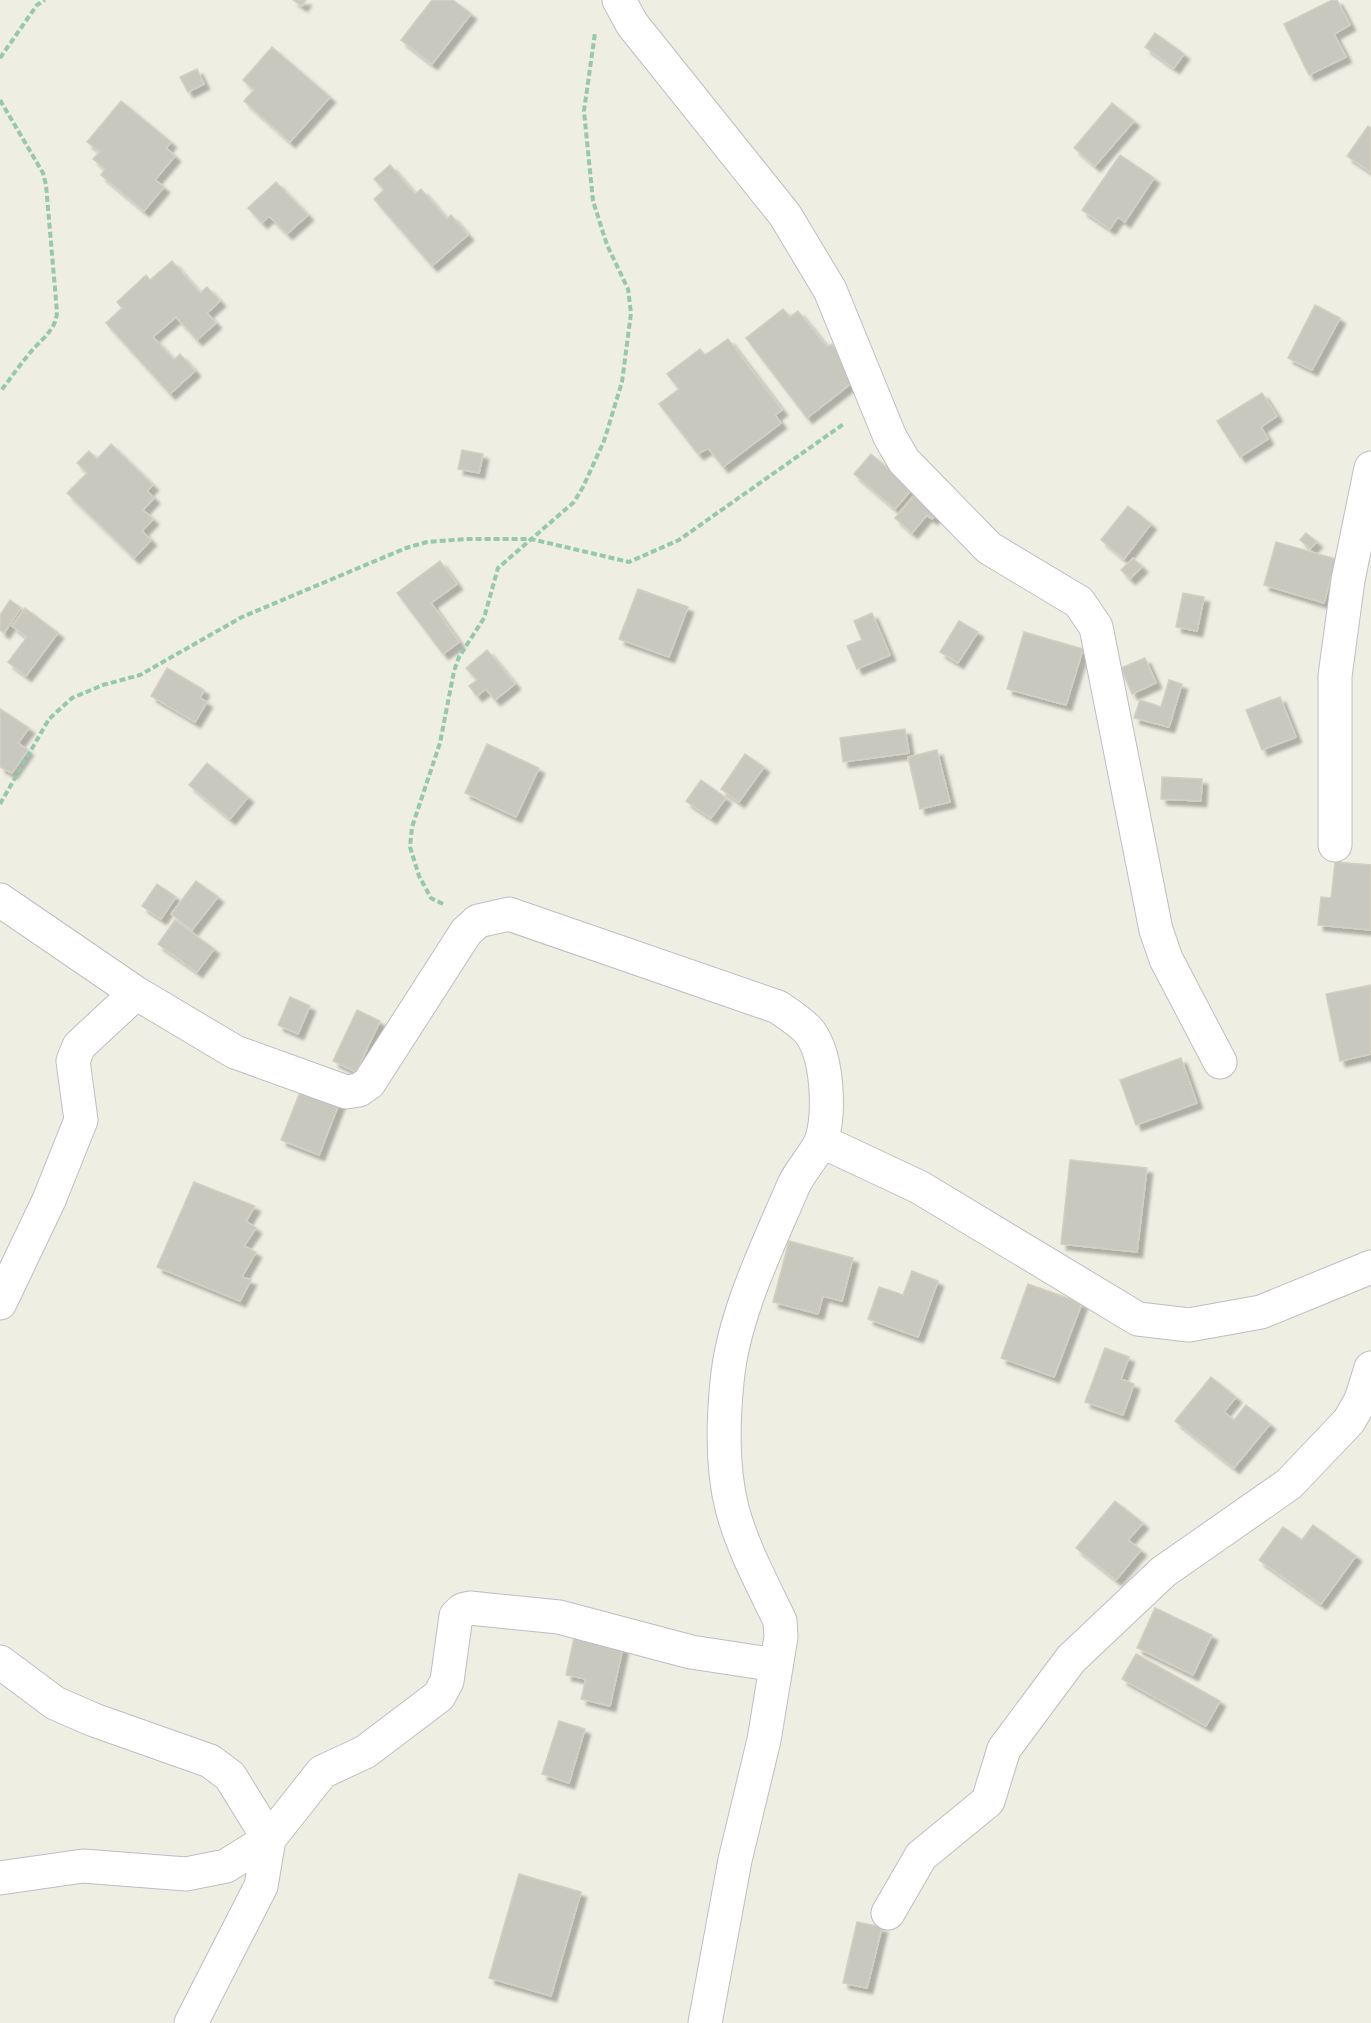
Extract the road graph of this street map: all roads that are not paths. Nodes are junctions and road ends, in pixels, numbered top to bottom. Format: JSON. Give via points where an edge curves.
{"nodes":[{"id":1,"x":619,"y":0,"type":"edge"},
{"id":2,"x":1371,"y":468,"type":"edge"},
{"id":3,"x":1335,"y":845,"type":"dead end"},
{"id":4,"x":0,"y":900,"type":"edge"},
{"id":5,"x":136,"y":993,"type":"junction"},
{"id":6,"x":1220,"y":1062,"type":"dead end"},
{"id":7,"x":821,"y":1141,"type":"junction"},
{"id":8,"x":1371,"y":1268,"type":"edge"},
{"id":9,"x":0,"y":1303,"type":"edge"},
{"id":10,"x":1371,"y":1368,"type":"edge"},
{"id":11,"x":0,"y":1662,"type":"edge"},
{"id":12,"x":776,"y":1665,"type":"junction"},
{"id":13,"x":269,"y":1839,"type":"junction"},
{"id":14,"x":0,"y":1878,"type":"edge"},
{"id":15,"x":888,"y":1913,"type":"dead end"},
{"id":16,"x":191,"y":2023,"type":"edge"},
{"id":17,"x":705,"y":2023,"type":"edge"}],
"edges":[{"from":1,"to":6,"type":"street","via":[[632,24],[785,216],[830,290],[890,437],[904,461],[989,548],[1079,602],[1096,627],[1156,930],[1166,959]]},
{"from":2,"to":3,"type":"street","via":[[1348,580],[1335,676]]},
{"from":4,"to":5,"type":"street"},
{"from":5,"to":7,"type":"street","via":[[235,1052],[346,1092],[358,1090],[369,1083],[454,947],[478,921],[509,914],[778,1007],[809,1031],[822,1066],[826,1103]]},
{"from":5,"to":9,"type":"street","via":[[79,1046],[73,1061],[81,1120],[49,1200]]},
{"from":7,"to":8,"type":"street","via":[[919,1187],[1138,1319],[1189,1325],[1261,1312]]},
{"from":7,"to":12,"type":"street","via":[[793,1186],[741,1318],[727,1382],[728,1485],[738,1530],[780,1621]]},
{"from":10,"to":15,"type":"street","via":[[1361,1400],[1349,1421],[1289,1484],[1163,1572],[1071,1659],[1004,1749],[988,1801],[921,1856]]},
{"from":11,"to":13,"type":"street","via":[[55,1703],[210,1761],[230,1776]]},
{"from":12,"to":13,"type":"street","via":[[691,1652],[559,1617],[462,1610],[456,1616],[447,1681],[439,1696],[364,1752],[322,1773]]},
{"from":12,"to":17,"type":"street"},
{"from":13,"to":14,"type":"street","via":[[226,1866],[209,1871],[186,1874],[83,1866]]},
{"from":13,"to":16,"type":"street","via":[[261,1886]]}]}
